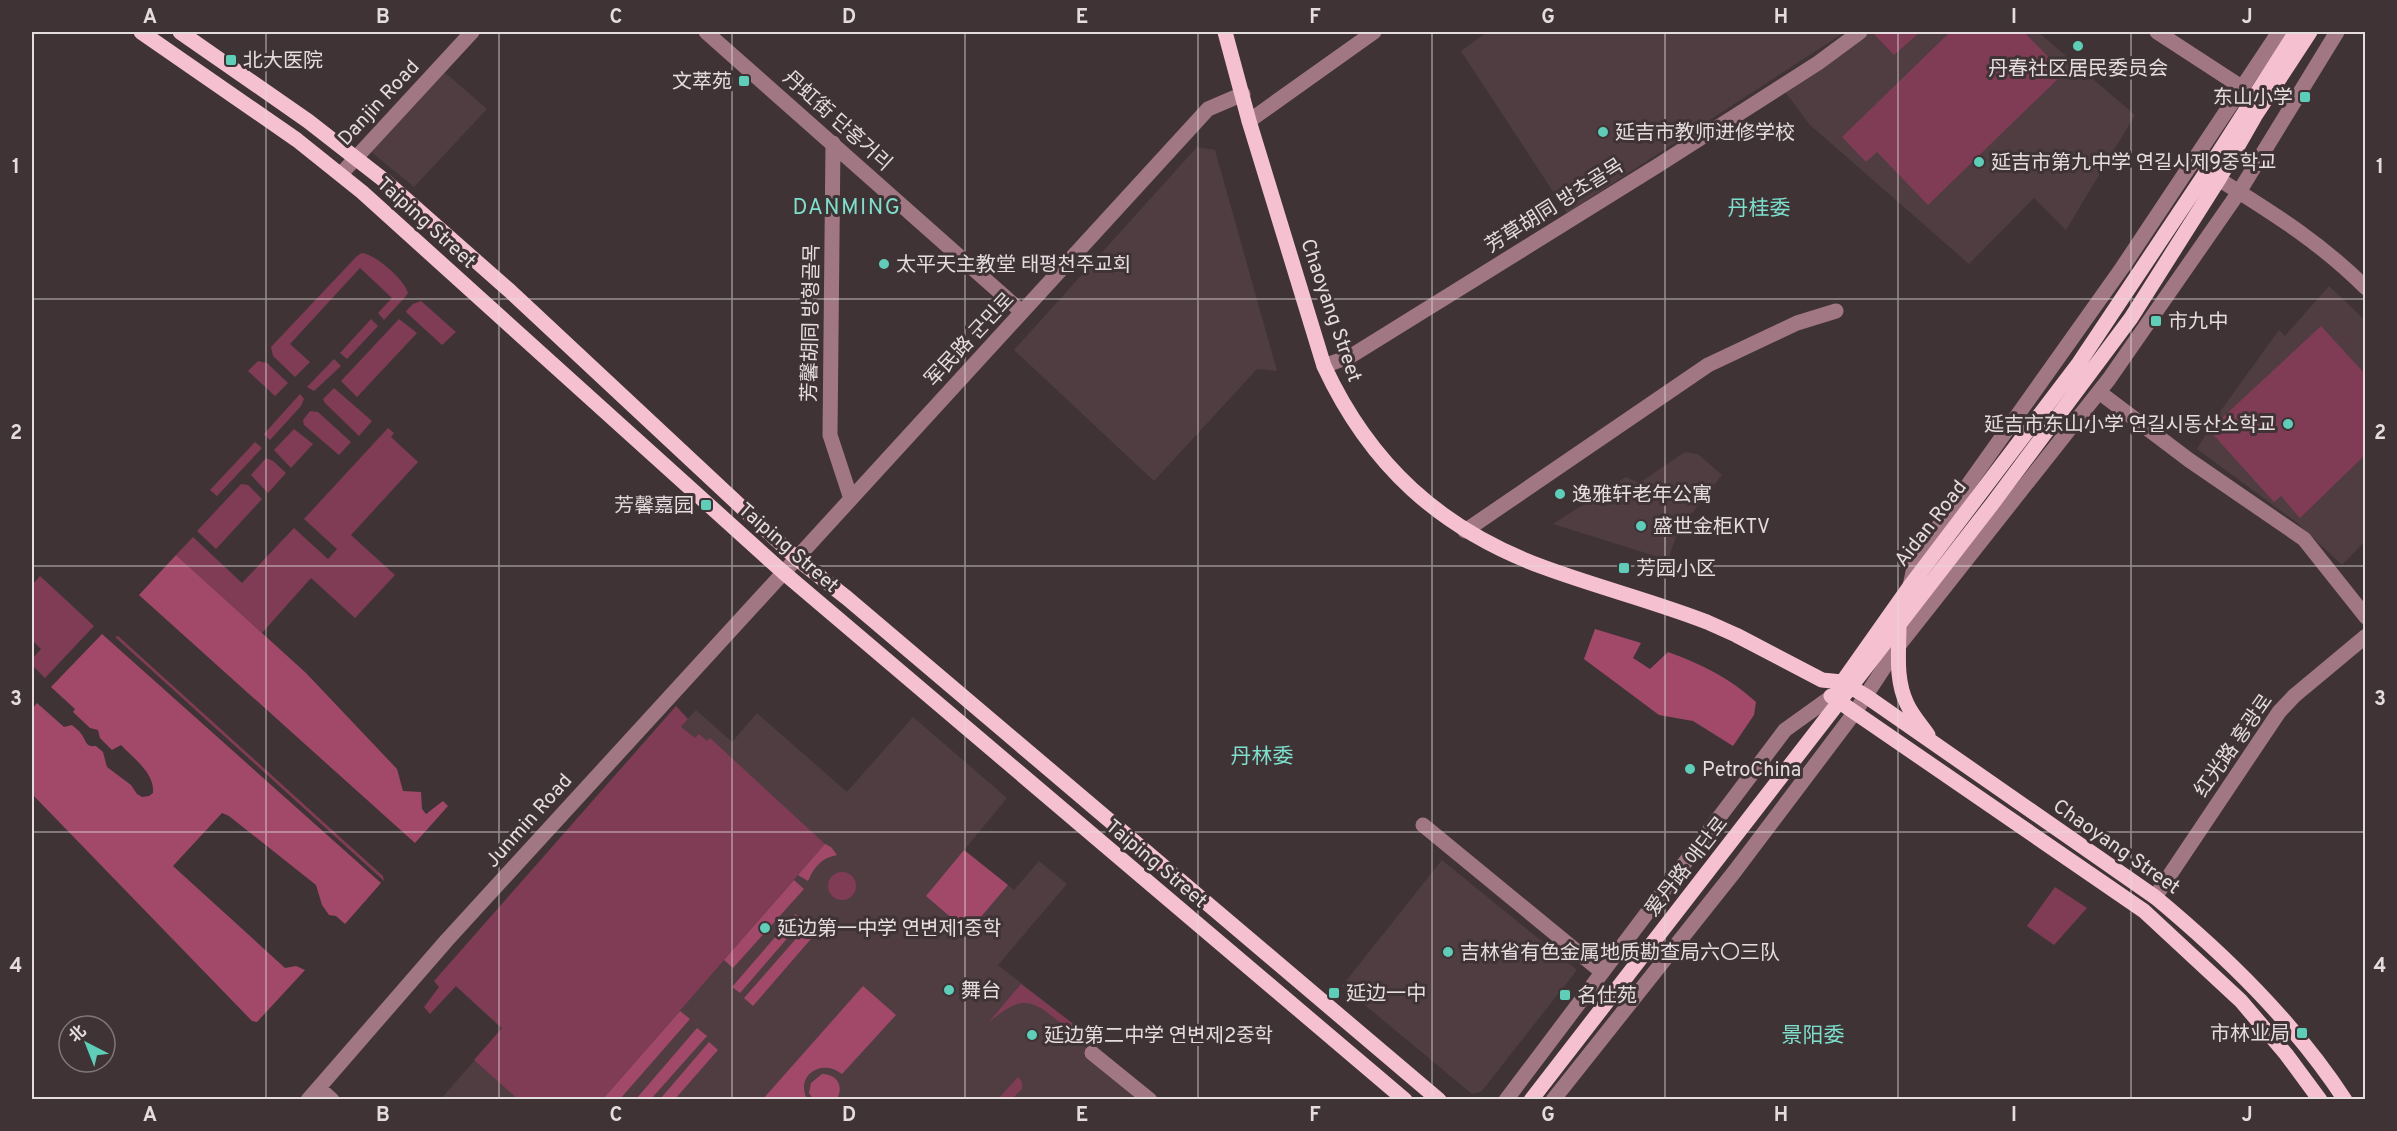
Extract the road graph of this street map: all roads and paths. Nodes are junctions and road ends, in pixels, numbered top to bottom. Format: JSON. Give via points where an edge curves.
{"nodes":[{"id":1,"x":141,"y":32,"type":"edge"},
{"id":2,"x":180,"y":32,"type":"edge"},
{"id":3,"x":472,"y":32,"type":"edge"},
{"id":4,"x":706,"y":32,"type":"edge"},
{"id":5,"x":1224,"y":32,"type":"edge"},
{"id":6,"x":1374,"y":32,"type":"edge"},
{"id":7,"x":1860,"y":32,"type":"edge"},
{"id":8,"x":2157,"y":32,"type":"edge"},
{"id":9,"x":2278,"y":32,"type":"edge"},
{"id":10,"x":2296,"y":32,"type":"edge"},
{"id":11,"x":2310,"y":32,"type":"edge"},
{"id":12,"x":2337,"y":32,"type":"edge"},
{"id":13,"x":2243,"y":88,"type":"junction"},
{"id":14,"x":1243,"y":93,"type":"junction"},
{"id":15,"x":1250,"y":122,"type":"junction"},
{"id":16,"x":834,"y":143,"type":"junction"},
{"id":17,"x":356,"y":157,"type":"junction"},
{"id":18,"x":2192,"y":162,"type":"junction"},
{"id":19,"x":341,"y":174,"type":"junction"},
{"id":20,"x":2213,"y":175,"type":"junction"},
{"id":21,"x":2239,"y":192,"type":"junction"},
{"id":22,"x":2366,"y":288,"type":"edge"},
{"id":23,"x":1836,"y":311,"type":"dead end"},
{"id":24,"x":1022,"y":312,"type":"junction"},
{"id":25,"x":1324,"y":366,"type":"junction"},
{"id":26,"x":2099,"y":392,"type":"junction"},
{"id":27,"x":851,"y":499,"type":"junction"},
{"id":28,"x":1465,"y":531,"type":"junction"},
{"id":29,"x":796,"y":558,"type":"junction"},
{"id":30,"x":783,"y":572,"type":"junction"},
{"id":31,"x":1910,"y":585,"type":"junction"},
{"id":32,"x":2366,"y":617,"type":"edge"},
{"id":33,"x":1899,"y":625,"type":"junction"},
{"id":34,"x":2366,"y":636,"type":"edge"},
{"id":35,"x":1899,"y":645,"type":"junction"},
{"id":36,"x":1822,"y":680,"type":"junction"},
{"id":37,"x":1847,"y":684,"type":"junction"},
{"id":38,"x":1866,"y":696,"type":"junction"},
{"id":39,"x":1836,"y":699,"type":"junction"},
{"id":40,"x":1855,"y":712,"type":"junction"},
{"id":41,"x":1935,"y":744,"type":"junction"},
{"id":42,"x":1423,"y":825,"type":"dead end"},
{"id":43,"x":2155,"y":897,"type":"junction"},
{"id":44,"x":1602,"y":972,"type":"junction"},
{"id":45,"x":1092,"y":1053,"type":"dead end"},
{"id":46,"x":319,"y":1088,"type":"junction"},
{"id":47,"x":2317,"y":1098,"type":"edge"},
{"id":48,"x":308,"y":1100,"type":"edge"},
{"id":49,"x":332,"y":1100,"type":"edge"},
{"id":50,"x":1150,"y":1100,"type":"edge"},
{"id":51,"x":1405,"y":1100,"type":"edge"},
{"id":52,"x":1439,"y":1100,"type":"edge"},
{"id":53,"x":1506,"y":1100,"type":"edge"},
{"id":54,"x":1521,"y":1100,"type":"edge"},
{"id":55,"x":1531,"y":1100,"type":"edge"},
{"id":56,"x":1553,"y":1100,"type":"edge"},
{"id":57,"x":2345,"y":1100,"type":"edge"}],
"edges":[{"from":1,"to":19,"type":"main road","name":"Taiping Street"},
{"from":2,"to":17,"type":"main road","name":"Taiping Street"},
{"from":3,"to":17,"type":"street","name":"Danjin Road"},
{"from":4,"to":16,"type":"street","name":"丹虹街 단홍거리"},
{"from":5,"to":14,"type":"main road","name":"Chaoyang Street"},
{"from":6,"to":15,"type":"street"},
{"from":7,"to":25,"type":"street","name":"芳草胡同 방초골목","via":[[1636,179],[1351,356]]},
{"from":8,"to":13,"type":"street"},
{"from":9,"to":13,"type":"street","name":"Aidan Road"},
{"from":10,"to":20,"type":"main road","name":"Aidan Road"},
{"from":11,"to":20,"type":"main road","name":"Aidan Road"},
{"from":12,"to":21,"type":"street"},
{"from":13,"to":18,"type":"street","name":"Aidan Road"},
{"from":14,"to":15,"type":"main road","name":"Chaoyang Street"},
{"from":14,"to":24,"type":"street","name":"军民路 군민로","via":[[1208,109]]},
{"from":15,"to":25,"type":"main road","name":"Chaoyang Street"},
{"from":16,"to":24,"type":"street","name":"丹虹街 단홍거리"},
{"from":16,"to":27,"type":"street","name":"芳馨胡同 방형골목","via":[[830,435]]},
{"from":17,"to":19,"type":"street","name":"Danjin Road"},
{"from":17,"to":29,"type":"main road","name":"Taiping Street","via":[[510,291]]},
{"from":18,"to":20,"type":"street"},
{"from":18,"to":31,"type":"street","name":"Aidan Road","via":[[2122,268],[1916,558]]},
{"from":19,"to":30,"type":"main road","name":"Taiping Street"},
{"from":20,"to":21,"type":"street"},
{"from":20,"to":31,"type":"main road","name":"Aidan Road","via":[[2079,363]]},
{"from":20,"to":33,"type":"main road","name":"Aidan Road","via":[[2131,318]]},
{"from":21,"to":22,"type":"street","via":[[2314,241]]},
{"from":21,"to":26,"type":"street"},
{"from":23,"to":28,"type":"street","via":[[1797,323],[1708,365]]},
{"from":24,"to":27,"type":"street","name":"军民路 군민로"},
{"from":25,"to":28,"type":"main road","name":"Chaoyang Street","via":[[1342,404],[1379,457],[1420,498]]},
{"from":26,"to":32,"type":"street","via":[[2188,460],[2304,539]]},
{"from":26,"to":35,"type":"street"},
{"from":27,"to":29,"type":"street","name":"军民路 군민로"},
{"from":28,"to":36,"type":"main road","name":"Chaoyang Street","via":[[1542,567],[1736,634]]},
{"from":29,"to":30,"type":"street","name":"军民路 군민로"},
{"from":29,"to":52,"type":"main road","name":"Taiping Street"},
{"from":30,"to":46,"type":"street","name":"Junmin Road","via":[[447,940]]},
{"from":30,"to":51,"type":"main road","name":"Taiping Street"},
{"from":31,"to":37,"type":"main road","name":"爱丹路 애단로"},
{"from":33,"to":35,"type":"main road"},
{"from":33,"to":37,"type":"main road","name":"Aidan Road"},
{"from":34,"to":43,"type":"street","name":"红光路 홍광로","via":[[2279,712]]},
{"from":35,"to":38,"type":"street"},
{"from":35,"to":41,"type":"main road","via":[[1898,666],[1904,696]]},
{"from":36,"to":37,"type":"main road","name":"Chaoyang Street"},
{"from":36,"to":39,"type":"main road","name":"Chaoyang Street"},
{"from":37,"to":38,"type":"main road","name":"Chaoyang Street"},
{"from":37,"to":39,"type":"main road","name":"爱丹路 애단로"},
{"from":38,"to":40,"type":"street"},
{"from":38,"to":41,"type":"main road","name":"Chaoyang Street"},
{"from":39,"to":40,"type":"main road","name":"Chaoyang Street"},
{"from":39,"to":44,"type":"street","name":"爱丹路 애단로","via":[[1785,730]]},
{"from":39,"to":54,"type":"main road","name":"爱丹路 애단로"},
{"from":39,"to":55,"type":"main road","name":"爱丹路 애단로"},
{"from":40,"to":47,"type":"main road","name":"Chaoyang Street","via":[[2144,911],[2241,1001]]},
{"from":40,"to":56,"type":"street","name":"爱丹路 애단로","via":[[1736,871]]},
{"from":41,"to":43,"type":"main road","name":"Chaoyang Street"},
{"from":42,"to":44,"type":"street"},
{"from":43,"to":57,"type":"main road","name":"Chaoyang Street","via":[[2197,932],[2273,1008]]},
{"from":44,"to":53,"type":"street","name":"爱丹路 애단로"},
{"from":45,"to":50,"type":"street"},
{"from":46,"to":48,"type":"street","name":"Junmin Road"},
{"from":46,"to":49,"type":"street"}]}
